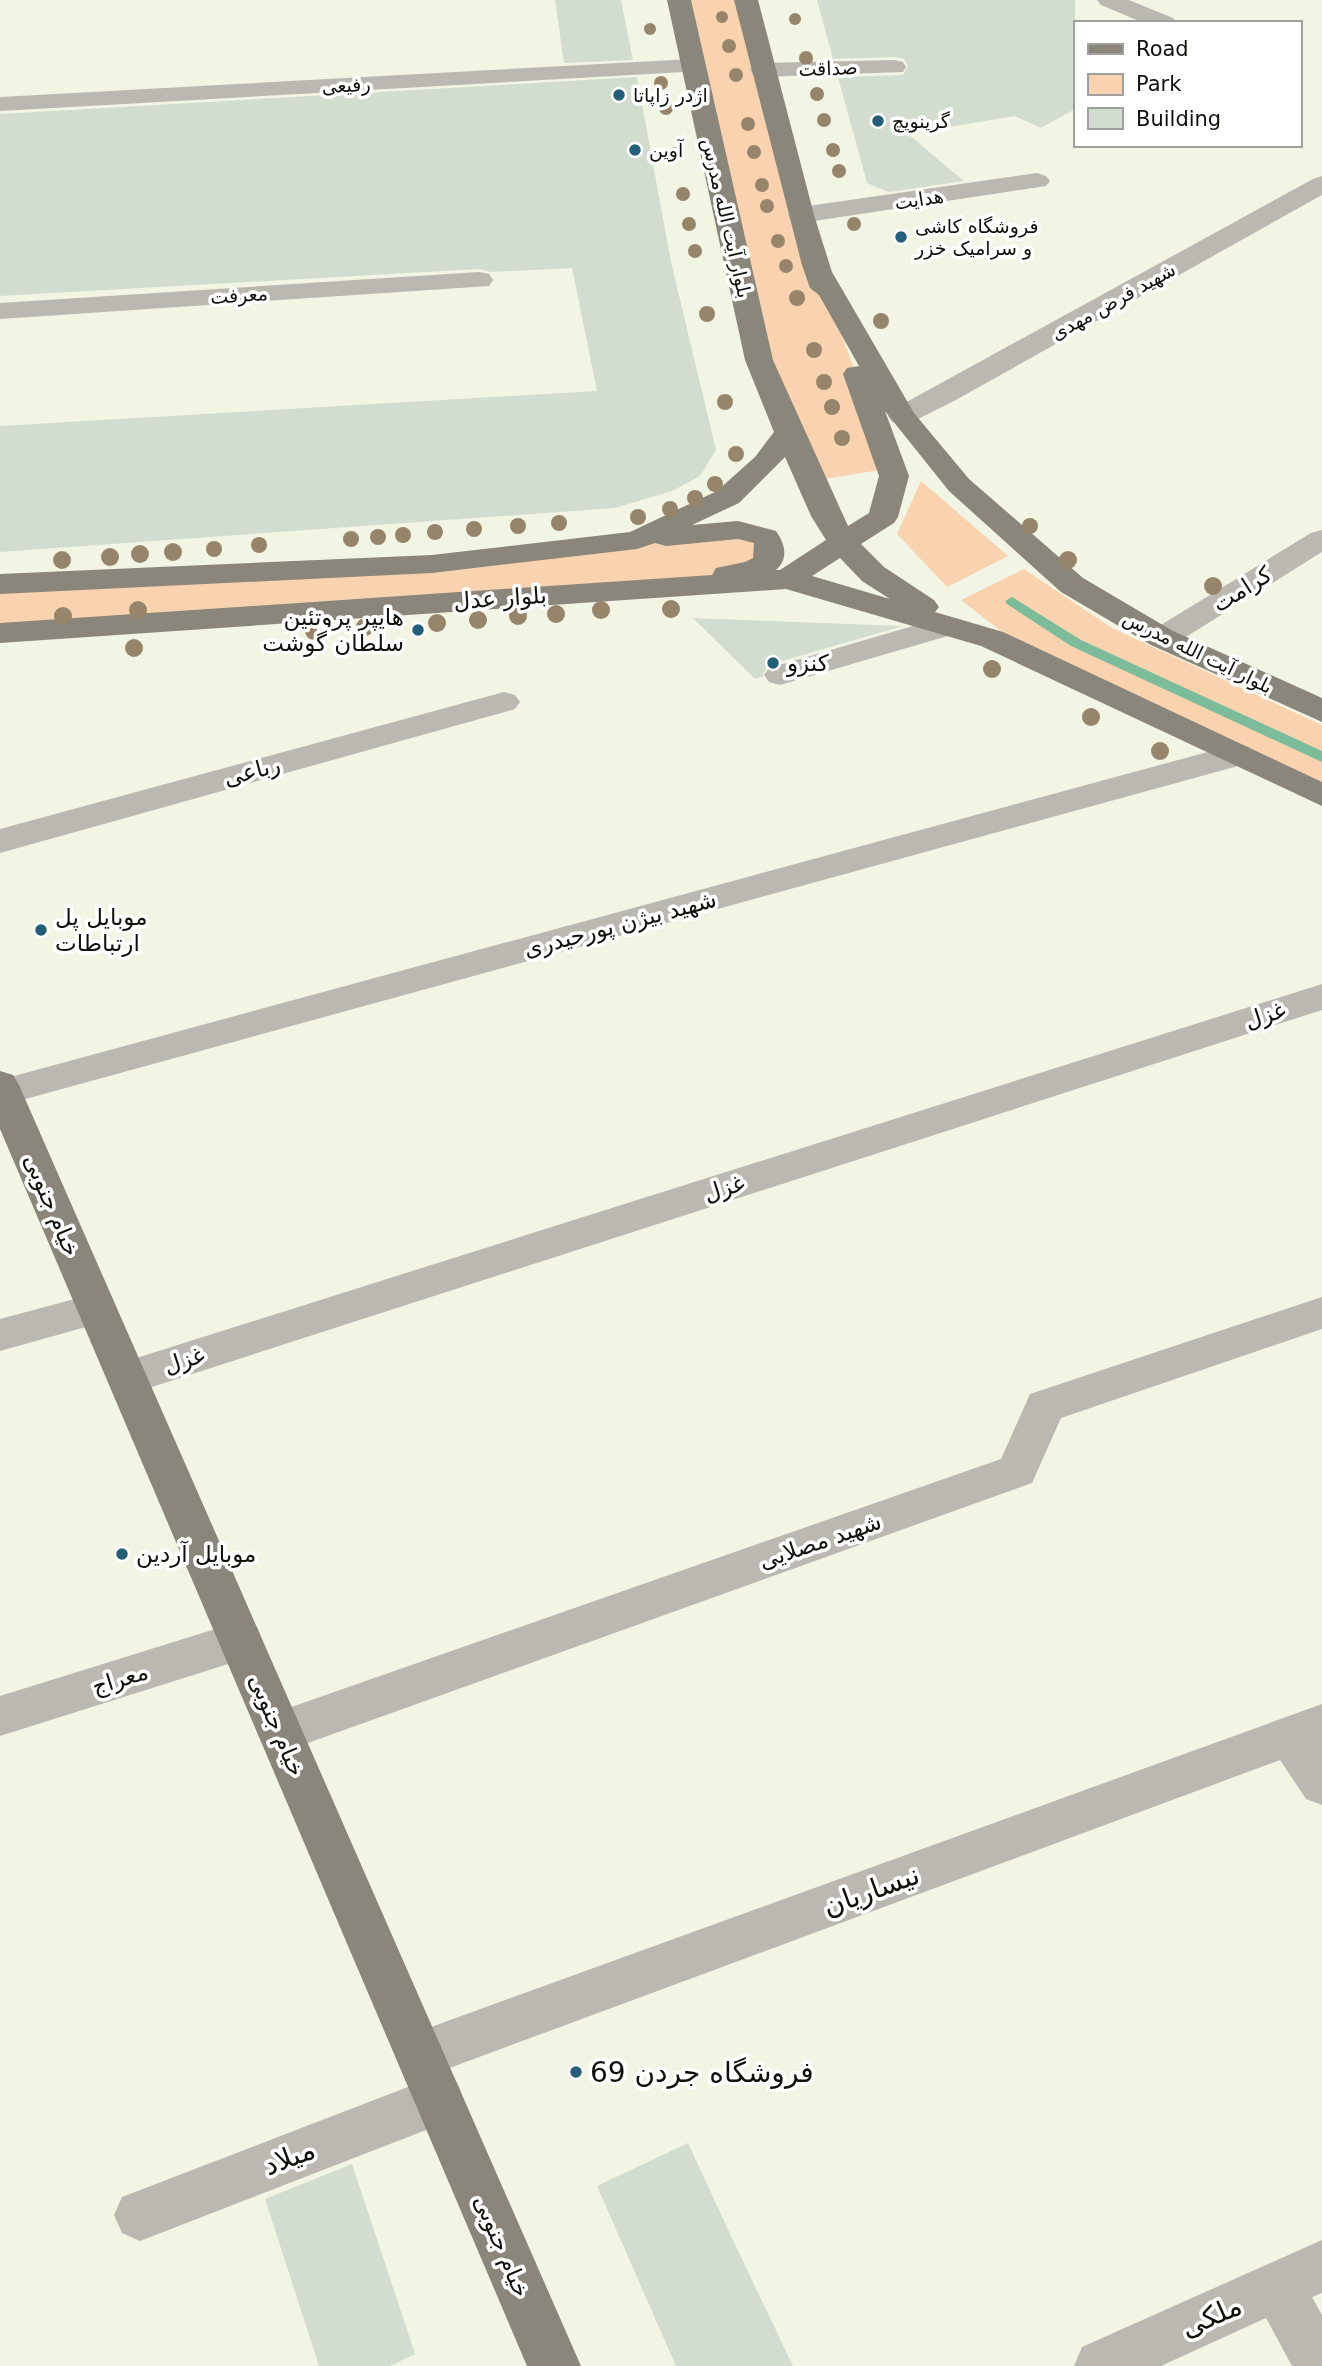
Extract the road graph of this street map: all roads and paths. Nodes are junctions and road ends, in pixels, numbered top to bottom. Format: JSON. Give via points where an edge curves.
{"nodes":[{"id":1,"x":679,"y":0,"type":"edge"},
{"id":2,"x":746,"y":0,"type":"edge"},
{"id":3,"x":1109,"y":0,"type":"edge"},
{"id":4,"x":1160,"y":21,"type":"edge"},
{"id":5,"x":692,"y":66,"type":"junction"},
{"id":6,"x":894,"y":66,"type":"dead end"},
{"id":7,"x":762,"y":70,"type":"junction"},
{"id":8,"x":0,"y":104,"type":"edge"},
{"id":9,"x":1037,"y":181,"type":"dead end"},
{"id":10,"x":1322,"y":184,"type":"edge"},
{"id":11,"x":801,"y":215,"type":"junction"},
{"id":12,"x":816,"y":265,"type":"junction"},
{"id":13,"x":479,"y":280,"type":"dead end"},
{"id":14,"x":0,"y":311,"type":"edge"},
{"id":15,"x":902,"y":416,"type":"junction"},
{"id":16,"x":789,"y":433,"type":"junction"},
{"id":17,"x":812,"y":481,"type":"junction"},
{"id":18,"x":889,"y":492,"type":"junction"},
{"id":19,"x":1322,"y":539,"type":"edge"},
{"id":20,"x":637,"y":540,"type":"junction"},
{"id":21,"x":843,"y":542,"type":"junction"},
{"id":22,"x":786,"y":579,"type":"junction"},
{"id":23,"x":0,"y":584,"type":"edge"},
{"id":24,"x":631,"y":589,"type":"junction"},
{"id":25,"x":947,"y":626,"type":"junction"},
{"id":26,"x":0,"y":633,"type":"edge"},
{"id":27,"x":985,"y":637,"type":"junction"},
{"id":28,"x":1161,"y":638,"type":"junction"},
{"id":29,"x":780,"y":675,"type":"dead end"},
{"id":30,"x":504,"y":702,"type":"dead end"},
{"id":31,"x":1322,"y":711,"type":"edge"},
{"id":32,"x":1237,"y":755,"type":"junction"},
{"id":33,"x":1322,"y":795,"type":"edge"},
{"id":34,"x":0,"y":841,"type":"edge"},
{"id":35,"x":1322,"y":997,"type":"edge"},
{"id":36,"x":2,"y":1089,"type":"edge"},
{"id":37,"x":97,"y":1309,"type":"junction"},
{"id":38,"x":1322,"y":1313,"type":"edge"},
{"id":39,"x":0,"y":1335,"type":"edge"},
{"id":40,"x":127,"y":1378,"type":"junction"},
{"id":41,"x":241,"y":1641,"type":"junction"},
{"id":42,"x":0,"y":1716,"type":"edge"},
{"id":43,"x":1306,"y":1730,"type":"edge"},
{"id":44,"x":280,"y":1732,"type":"junction"},
{"id":45,"x":1322,"y":1784,"type":"edge"},
{"id":46,"x":429,"y":2078,"type":"junction"},
{"id":47,"x":140,"y":2215,"type":"dead end"},
{"id":48,"x":1299,"y":2276,"type":"edge"},
{"id":49,"x":554,"y":2366,"type":"edge"},
{"id":50,"x":1101,"y":2366,"type":"edge"},
{"id":51,"x":1321,"y":2366,"type":"edge"}],
"edges":[{"from":1,"to":5,"type":"main road","name":"بلوار آیت الله مدرس"},
{"from":2,"to":7,"type":"main road","name":"بلوار آیت الله مدرس"},
{"from":3,"to":4,"type":"street"},
{"from":5,"to":8,"type":"street","name":"رفیعی"},
{"from":5,"to":16,"type":"main road","name":"بلوار آیت الله مدرس","via":[[760,360]]},
{"from":6,"to":7,"type":"street","name":"صداقت"},
{"from":7,"to":11,"type":"main road","name":"بلوار آیت الله مدرس"},
{"from":9,"to":11,"type":"street","name":"هدایت"},
{"from":10,"to":15,"type":"street","name":"شهید فرض مهدی"},
{"from":11,"to":12,"type":"main road","name":"بلوار آیت الله مدرس"},
{"from":12,"to":15,"type":"main road","name":"بلوار آیت الله مدرس"},
{"from":12,"to":18,"type":"main road","name":"بلوار آیت الله مدرس","via":[[892,468]]},
{"from":13,"to":14,"type":"street","name":"معرفت"},
{"from":15,"to":28,"type":"main road","name":"بلوار آیت الله مدرس","via":[[959,485],[1033,553],[1072,585]]},
{"from":16,"to":17,"type":"main road","name":"بلوار آیت الله مدرس"},
{"from":16,"to":20,"type":"main road","name":"بلوار عدل","via":[[728,497]]},
{"from":17,"to":18,"type":"main road","via":[[845,504],[872,502]]},
{"from":17,"to":21,"type":"main road","name":"بلوار آیت الله مدرس"},
{"from":18,"to":21,"type":"main road","name":"بلوار آیت الله مدرس","via":[[883,517]]},
{"from":19,"to":28,"type":"street","name":"کرامت"},
{"from":20,"to":23,"type":"main road","name":"بلوار عدل","via":[[432,564]]},
{"from":20,"to":24,"type":"main road","via":[[738,530],[765,537],[771,557],[762,567],[744,572]]},
{"from":21,"to":22,"type":"main road","name":"بلوار آیت الله مدرس"},
{"from":21,"to":27,"type":"main road","name":"بلوار آیت الله مدرس","via":[[897,592]]},
{"from":22,"to":24,"type":"main road","name":"بلوار عدل"},
{"from":22,"to":25,"type":"main road","name":"بلوار عدل"},
{"from":24,"to":26,"type":"main road","name":"بلوار عدل"},
{"from":25,"to":27,"type":"main road","name":"بلوار عدل"},
{"from":25,"to":29,"type":"street"},
{"from":27,"to":32,"type":"main road"},
{"from":28,"to":31,"type":"main road","name":"بلوار آیت الله مدرس"},
{"from":30,"to":34,"type":"street","name":"رباعی"},
{"from":32,"to":33,"type":"main road"},
{"from":32,"to":36,"type":"street","name":"شهید بیژن پورحیدری"},
{"from":35,"to":40,"type":"street","name":"غزل"},
{"from":36,"to":37,"type":"main road","name":"خیام جنوبی"},
{"from":37,"to":39,"type":"street"},
{"from":37,"to":40,"type":"main road","name":"خیام جنوبی"},
{"from":38,"to":44,"type":"street","name":"شهید مصلایی","via":[[1045,1406],[1017,1471]]},
{"from":40,"to":41,"type":"main road","name":"خیام جنوبی"},
{"from":41,"to":42,"type":"street","name":"معراج"},
{"from":41,"to":44,"type":"main road","name":"خیام جنوبی"},
{"from":43,"to":45,"type":"street"},
{"from":43,"to":46,"type":"street","name":"نیساریان"},
{"from":44,"to":46,"type":"main road","name":"خیام جنوبی"},
{"from":46,"to":47,"type":"street","name":"میلاد"},
{"from":46,"to":49,"type":"main road","name":"خیام جنوبی"},
{"from":48,"to":50,"type":"street","name":"ملکی"},
{"from":48,"to":51,"type":"street"}]}
